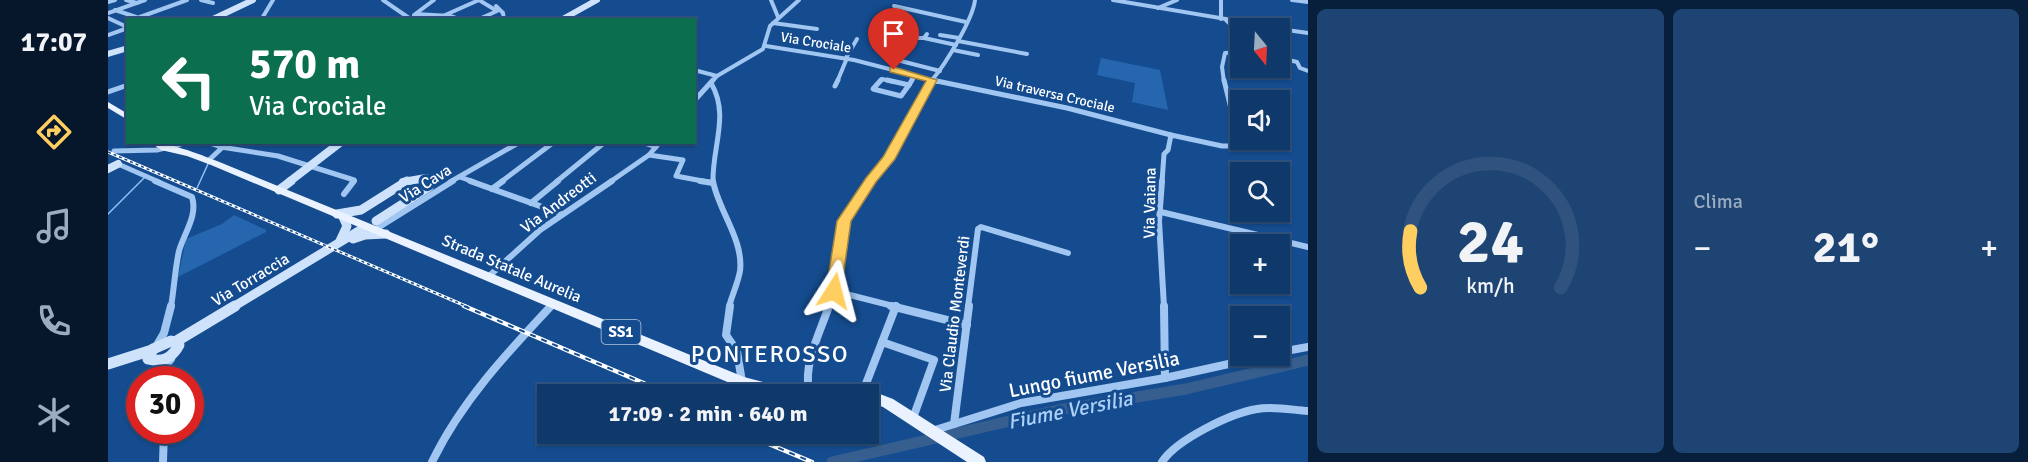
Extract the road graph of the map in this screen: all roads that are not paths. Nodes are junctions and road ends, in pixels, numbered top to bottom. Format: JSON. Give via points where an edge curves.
{"nodes":[{"id":1,"x":115,"y":0,"type":"edge"},
{"id":2,"x":126,"y":0,"type":"edge"},
{"id":3,"x":145,"y":0,"type":"edge"},
{"id":4,"x":188,"y":0,"type":"edge"},
{"id":5,"x":201,"y":0,"type":"edge"},
{"id":6,"x":253,"y":0,"type":"edge"},
{"id":7,"x":273,"y":0,"type":"edge"},
{"id":8,"x":384,"y":0,"type":"edge"},
{"id":9,"x":434,"y":0,"type":"edge"},
{"id":10,"x":486,"y":0,"type":"edge"},
{"id":11,"x":597,"y":0,"type":"edge"},
{"id":12,"x":771,"y":0,"type":"edge"},
{"id":13,"x":799,"y":0,"type":"edge"},
{"id":14,"x":975,"y":0,"type":"edge"},
{"id":15,"x":1113,"y":0,"type":"edge"},
{"id":16,"x":1177,"y":0,"type":"edge"},
{"id":17,"x":1221,"y":0,"type":"edge"},
{"id":18,"x":1292,"y":0,"type":"edge"},
{"id":19,"x":108,"y":1,"type":"edge"},
{"id":20,"x":1308,"y":2,"type":"edge"},
{"id":21,"x":138,"y":3,"type":"junction"},
{"id":22,"x":213,"y":3,"type":"dead end"},
{"id":23,"x":894,"y":6,"type":"dead end"},
{"id":24,"x":1157,"y":8,"type":"junction"},
{"id":25,"x":115,"y":10,"type":"junction"},
{"id":26,"x":108,"y":12,"type":"edge"},
{"id":27,"x":416,"y":14,"type":"junction"},
{"id":28,"x":443,"y":16,"type":"junction"},
{"id":29,"x":778,"y":17,"type":"junction"},
{"id":30,"x":108,"y":18,"type":"edge"},
{"id":31,"x":141,"y":18,"type":"edge"},
{"id":32,"x":215,"y":18,"type":"edge"},
{"id":33,"x":262,"y":18,"type":"edge"},
{"id":34,"x":409,"y":18,"type":"edge"},
{"id":35,"x":411,"y":18,"type":"edge"},
{"id":36,"x":452,"y":18,"type":"edge"},
{"id":37,"x":481,"y":18,"type":"edge"},
{"id":38,"x":503,"y":18,"type":"edge"},
{"id":39,"x":565,"y":18,"type":"edge"},
{"id":40,"x":1223,"y":19,"type":"junction"},
{"id":41,"x":1230,"y":20,"type":"edge"},
{"id":42,"x":966,"y":22,"type":"junction"},
{"id":43,"x":773,"y":23,"type":"junction"},
{"id":44,"x":1230,"y":25,"type":"edge"},
{"id":45,"x":817,"y":29,"type":"dead end"},
{"id":46,"x":1290,"y":30,"type":"edge"},
{"id":47,"x":1308,"y":33,"type":"edge"},
{"id":48,"x":108,"y":35,"type":"edge"},
{"id":49,"x":940,"y":35,"type":"dead end"},
{"id":50,"x":911,"y":38,"type":"dead end"},
{"id":51,"x":857,"y":39,"type":"dead end"},
{"id":52,"x":957,"y":41,"type":"junction"},
{"id":53,"x":766,"y":46,"type":"junction"},
{"id":54,"x":126,"y":49,"type":"edge"},
{"id":55,"x":953,"y":50,"type":"junction"},
{"id":56,"x":1230,"y":53,"type":"edge"},
{"id":57,"x":108,"y":54,"type":"edge"},
{"id":58,"x":886,"y":54,"type":"dead end"},
{"id":59,"x":1026,"y":54,"type":"dead end"},
{"id":60,"x":978,"y":55,"type":"dead end"},
{"id":61,"x":847,"y":58,"type":"junction"},
{"id":62,"x":1290,"y":60,"type":"edge"},
{"id":63,"x":696,"y":71,"type":"edge"},
{"id":64,"x":1308,"y":71,"type":"edge"},
{"id":65,"x":939,"y":72,"type":"junction"},
{"id":66,"x":915,"y":75,"type":"junction"},
{"id":67,"x":717,"y":76,"type":"junction"},
{"id":68,"x":932,"y":80,"type":"junction"},
{"id":69,"x":711,"y":83,"type":"junction"},
{"id":70,"x":126,"y":85,"type":"edge"},
{"id":71,"x":909,"y":85,"type":"junction"},
{"id":72,"x":835,"y":86,"type":"dead end"},
{"id":73,"x":108,"y":92,"type":"edge"},
{"id":74,"x":696,"y":99,"type":"edge"},
{"id":75,"x":108,"y":104,"type":"edge"},
{"id":76,"x":126,"y":117,"type":"edge"},
{"id":77,"x":1171,"y":135,"type":"junction"},
{"id":78,"x":213,"y":144,"type":"edge"},
{"id":79,"x":225,"y":144,"type":"edge"},
{"id":80,"x":338,"y":144,"type":"edge"},
{"id":81,"x":517,"y":144,"type":"edge"},
{"id":82,"x":551,"y":144,"type":"edge"},
{"id":83,"x":603,"y":144,"type":"edge"},
{"id":84,"x":159,"y":145,"type":"edge"},
{"id":85,"x":658,"y":145,"type":"edge"},
{"id":86,"x":221,"y":147,"type":"junction"},
{"id":87,"x":114,"y":151,"type":"dead end"},
{"id":88,"x":649,"y":155,"type":"junction"},
{"id":89,"x":108,"y":160,"type":"edge"},
{"id":90,"x":208,"y":160,"type":"junction"},
{"id":91,"x":118,"y":164,"type":"junction"},
{"id":92,"x":310,"y":166,"type":"junction"},
{"id":93,"x":108,"y":169,"type":"edge"},
{"id":94,"x":460,"y":177,"type":"junction"},
{"id":95,"x":713,"y":183,"type":"junction"},
{"id":96,"x":492,"y":189,"type":"junction"},
{"id":97,"x":279,"y":190,"type":"junction"},
{"id":98,"x":344,"y":194,"type":"dead end"},
{"id":99,"x":531,"y":203,"type":"junction"},
{"id":100,"x":366,"y":208,"type":"junction"},
{"id":101,"x":1161,"y":212,"type":"junction"},
{"id":102,"x":562,"y":214,"type":"junction"},
{"id":103,"x":340,"y":215,"type":"junction"},
{"id":104,"x":373,"y":227,"type":"junction"},
{"id":105,"x":339,"y":243,"type":"junction"},
{"id":106,"x":1308,"y":247,"type":"edge"},
{"id":107,"x":1068,"y":253,"type":"dead end"},
{"id":108,"x":489,"y":277,"type":"junction"},
{"id":109,"x":834,"y":291,"type":"junction"},
{"id":110,"x":553,"y":304,"type":"junction"},
{"id":111,"x":896,"y":306,"type":"junction"},
{"id":112,"x":967,"y":325,"type":"junction"},
{"id":113,"x":882,"y":342,"type":"junction"},
{"id":114,"x":173,"y":344,"type":"junction"},
{"id":115,"x":1308,"y":347,"type":"edge"},
{"id":116,"x":1290,"y":350,"type":"edge"},
{"id":117,"x":154,"y":357,"type":"junction"},
{"id":118,"x":108,"y":364,"type":"edge"},
{"id":119,"x":1230,"y":364,"type":"edge"},
{"id":120,"x":157,"y":366,"type":"edge"},
{"id":121,"x":1165,"y":378,"type":"junction"},
{"id":122,"x":742,"y":382,"type":"junction"},
{"id":123,"x":749,"y":384,"type":"edge"},
{"id":124,"x":808,"y":384,"type":"edge"},
{"id":125,"x":867,"y":384,"type":"edge"},
{"id":126,"x":879,"y":400,"type":"edge"},
{"id":127,"x":1308,"y":411,"type":"edge"},
{"id":128,"x":913,"y":418,"type":"junction"},
{"id":129,"x":954,"y":424,"type":"junction"},
{"id":130,"x":933,"y":432,"type":"junction"},
{"id":131,"x":164,"y":444,"type":"edge"},
{"id":132,"x":163,"y":462,"type":"edge"},
{"id":133,"x":432,"y":462,"type":"edge"},
{"id":134,"x":979,"y":462,"type":"edge"},
{"id":135,"x":1162,"y":462,"type":"edge"}],
"edges":[{"from":1,"to":19,"type":"street"},
{"from":2,"to":21,"type":"street"},
{"from":3,"to":21,"type":"street"},
{"from":4,"to":31,"type":"street"},
{"from":5,"to":22,"type":"street"},
{"from":6,"to":32,"type":"street"},
{"from":7,"to":33,"type":"street"},
{"from":8,"to":34,"type":"street"},
{"from":9,"to":27,"type":"street"},
{"from":10,"to":38,"type":"street","via":[[500,9]]},
{"from":11,"to":39,"type":"street"},
{"from":12,"to":29,"type":"street"},
{"from":13,"to":29,"type":"street"},
{"from":14,"to":42,"type":"street"},
{"from":15,"to":24,"type":"street"},
{"from":16,"to":24,"type":"street"},
{"from":17,"to":40,"type":"street"},
{"from":18,"to":20,"type":"street"},
{"from":21,"to":25,"type":"street"},
{"from":23,"to":42,"type":"street"},
{"from":24,"to":40,"type":"street"},
{"from":25,"to":26,"type":"street"},
{"from":25,"to":31,"type":"street"},
{"from":27,"to":28,"type":"street"},
{"from":27,"to":35,"type":"street"},
{"from":28,"to":36,"type":"street"},
{"from":28,"to":37,"type":"street","via":[[479,0],[497,11]]},
{"from":29,"to":43,"type":"street"},
{"from":30,"to":48,"type":"street","via":[[125,28]]},
{"from":40,"to":41,"type":"street"},
{"from":40,"to":44,"type":"street"},
{"from":42,"to":52,"type":"street"},
{"from":43,"to":45,"type":"street"},
{"from":43,"to":53,"type":"street","via":[[766,35]]},
{"from":46,"to":47,"type":"street"},
{"from":49,"to":52,"type":"street"},
{"from":50,"to":52,"type":"street"},
{"from":51,"to":61,"type":"street"},
{"from":52,"to":55,"type":"street"},
{"from":52,"to":59,"type":"street"},
{"from":53,"to":61,"type":"street","name":"Via Crociale"},
{"from":53,"to":67,"type":"street"},
{"from":54,"to":57,"type":"street"},
{"from":55,"to":60,"type":"street"},
{"from":55,"to":65,"type":"street"},
{"from":56,"to":77,"type":"street","via":[[1225,53],[1222,62],[1235,146]]},
{"from":58,"to":65,"type":"street"},
{"from":61,"to":66,"type":"street","name":"Via Crociale"},
{"from":61,"to":72,"type":"street"},
{"from":62,"to":64,"type":"street"},
{"from":63,"to":67,"type":"street"},
{"from":65,"to":68,"type":"street"},
{"from":66,"to":68,"type":"street","name":"Via Crociale"},
{"from":66,"to":71,"type":"street"},
{"from":67,"to":69,"type":"street"},
{"from":68,"to":77,"type":"street","name":"Via traversa Crociale"},
{"from":68,"to":109,"type":"street","via":[[889,159],[870,180],[844,221]]},
{"from":69,"to":74,"type":"street"},
{"from":69,"to":95,"type":"street","via":[[722,104]]},
{"from":70,"to":73,"type":"street"},
{"from":71,"to":71,"type":"street","via":[[900,96],[873,89],[882,79]]},
{"from":75,"to":76,"type":"main road"},
{"from":77,"to":101,"type":"street","name":"Via Vaiana","via":[[1163,162]]},
{"from":78,"to":86,"type":"street"},
{"from":79,"to":86,"type":"street"},
{"from":80,"to":92,"type":"street"},
{"from":81,"to":94,"type":"street","name":"Via Cava"},
{"from":82,"to":96,"type":"street"},
{"from":83,"to":99,"type":"street"},
{"from":84,"to":87,"type":"street"},
{"from":84,"to":90,"type":"main road","name":"Strada Statale Aurelia","number":"SS1"},
{"from":85,"to":88,"type":"street","name":"Via Andreotti"},
{"from":86,"to":90,"type":"street"},
{"from":86,"to":92,"type":"street","via":[[278,156]]},
{"from":88,"to":95,"type":"street","via":[[682,160],[676,176]]},
{"from":88,"to":102,"type":"street","name":"Via Andreotti"},
{"from":89,"to":91,"type":"street"},
{"from":90,"to":97,"type":"main road","name":"Strada Statale Aurelia","number":"SS1"},
{"from":91,"to":93,"type":"street"},
{"from":91,"to":114,"type":"street","via":[[194,201],[194,214],[179,252]]},
{"from":92,"to":97,"type":"street"},
{"from":92,"to":98,"type":"street","via":[[354,180]]},
{"from":94,"to":96,"type":"street"},
{"from":94,"to":104,"type":"street","name":"Via Cava"},
{"from":95,"to":122,"type":"street","via":[[735,241],[740,268],[726,335],[738,351]]},
{"from":96,"to":99,"type":"street"},
{"from":97,"to":103,"type":"main road","name":"Strada Statale Aurelia","number":"SS1"},
{"from":99,"to":102,"type":"street"},
{"from":100,"to":103,"type":"street"},
{"from":100,"to":104,"type":"street","via":[[362,212]]},
{"from":100,"to":104,"type":"street","name":"Via Torraccia","via":[[401,181],[414,177],[429,182],[429,187]]},
{"from":101,"to":106,"type":"street"},
{"from":101,"to":121,"type":"street","name":"Via Vaiana"},
{"from":102,"to":108,"type":"street","name":"Via Andreotti"},
{"from":103,"to":104,"type":"main road","name":"Strada Statale Aurelia","number":"SS1"},
{"from":103,"to":105,"type":"street","via":[[347,226]]},
{"from":104,"to":105,"type":"street","name":"Via Torraccia"},
{"from":104,"to":105,"type":"street","via":[[365,235]]},
{"from":104,"to":108,"type":"main road","name":"Strada Statale Aurelia","number":"SS1"},
{"from":105,"to":114,"type":"street","name":"Via Torraccia"},
{"from":107,"to":112,"type":"street","name":"Via Claudio Monteverdi","via":[[978,229]]},
{"from":108,"to":110,"type":"main road","name":"Strada Statale Aurelia","number":"SS1"},
{"from":109,"to":111,"type":"street"},
{"from":109,"to":124,"type":"street"},
{"from":110,"to":122,"type":"main road","name":"Strada Statale Aurelia","number":"SS1"},
{"from":110,"to":133,"type":"street","via":[[503,358],[453,423]]},
{"from":111,"to":112,"type":"street"},
{"from":111,"to":113,"type":"street"},
{"from":112,"to":129,"type":"street","name":"Via Claudio Monteverdi"},
{"from":113,"to":125,"type":"street"},
{"from":113,"to":128,"type":"street","via":[[934,360]]},
{"from":114,"to":117,"type":"street"},
{"from":114,"to":117,"type":"street","via":[[163,361]]},
{"from":115,"to":116,"type":"street"},
{"from":117,"to":118,"type":"street","via":[[127,358]]},
{"from":117,"to":120,"type":"street"},
{"from":119,"to":121,"type":"street","name":"Lungo fiume Versilia"},
{"from":121,"to":129,"type":"street","name":"Lungo fiume Versilia","via":[[1014,405]]},
{"from":122,"to":123,"type":"main road","name":"Strada Statale Aurelia","number":"SS1"},
{"from":126,"to":128,"type":"main road"},
{"from":127,"to":135,"type":"street","via":[[1260,408],[1226,417],[1167,454]]},
{"from":128,"to":130,"type":"main road"},
{"from":129,"to":130,"type":"street","name":"Lungo fiume Versilia"},
{"from":130,"to":134,"type":"main road"},
{"from":131,"to":132,"type":"street"}]}
